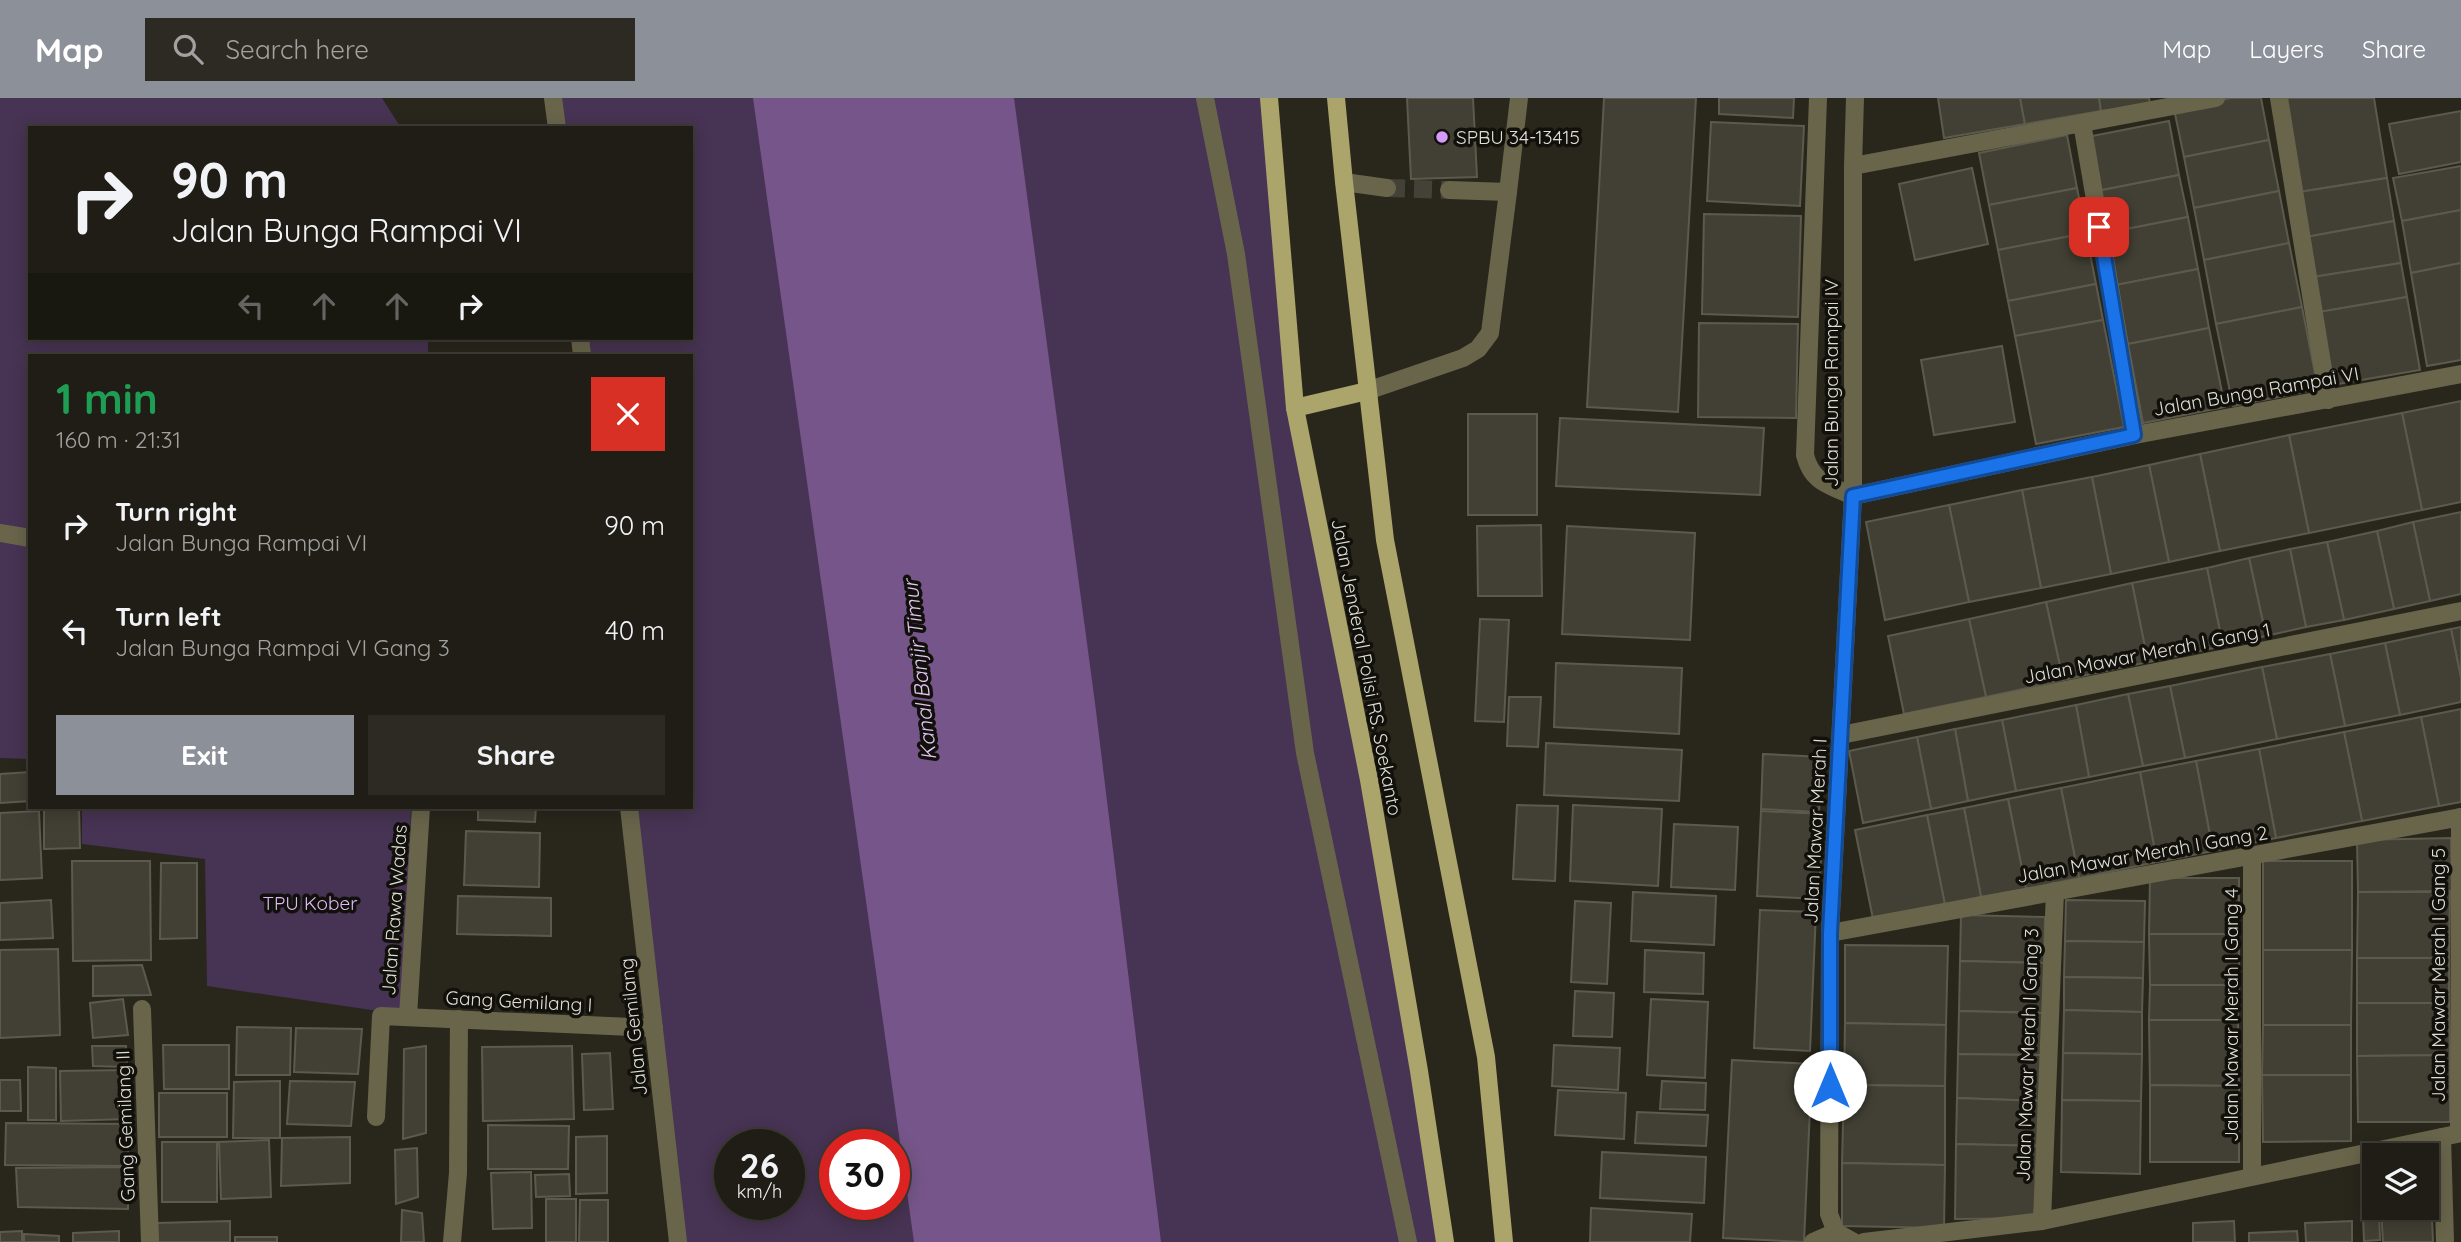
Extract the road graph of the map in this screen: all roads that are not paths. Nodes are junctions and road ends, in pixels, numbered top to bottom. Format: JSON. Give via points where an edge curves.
{"nodes":[{"id":1,"x":553,"y":98,"type":"edge"},
{"id":2,"x":1205,"y":98,"type":"edge"},
{"id":3,"x":1269,"y":98,"type":"edge"},
{"id":4,"x":1336,"y":98,"type":"edge"},
{"id":5,"x":1519,"y":98,"type":"edge"},
{"id":6,"x":1818,"y":98,"type":"edge"},
{"id":7,"x":1855,"y":98,"type":"edge"},
{"id":8,"x":2216,"y":98,"type":"edge"},
{"id":9,"x":2278,"y":98,"type":"edge"},
{"id":10,"x":2081,"y":123,"type":"junction"},
{"id":11,"x":557,"y":126,"type":"edge"},
{"id":12,"x":1853,"y":166,"type":"junction"},
{"id":13,"x":1344,"y":182,"type":"junction"},
{"id":14,"x":1387,"y":188,"type":"tunnel mouth"},
{"id":15,"x":1449,"y":190,"type":"tunnel mouth"},
{"id":16,"x":1508,"y":192,"type":"junction"},
{"id":17,"x":2461,"y":374,"type":"edge"},
{"id":18,"x":1367,"y":391,"type":"junction"},
{"id":19,"x":2328,"y":400,"type":"junction"},
{"id":20,"x":1295,"y":408,"type":"junction"},
{"id":21,"x":2134,"y":435,"type":"junction"},
{"id":22,"x":1853,"y":496,"type":"junction"},
{"id":23,"x":0,"y":533,"type":"edge"},
{"id":24,"x":28,"y":538,"type":"edge"},
{"id":25,"x":2461,"y":611,"type":"edge"},
{"id":26,"x":1841,"y":735,"type":"junction"},
{"id":27,"x":421,"y":809,"type":"edge"},
{"id":28,"x":629,"y":809,"type":"edge"},
{"id":29,"x":2460,"y":817,"type":"edge"},
{"id":30,"x":2252,"y":855,"type":"junction"},
{"id":31,"x":2055,"y":891,"type":"junction"},
{"id":32,"x":1830,"y":933,"type":"junction"},
{"id":33,"x":2461,"y":966,"type":"edge"},
{"id":34,"x":142,"y":1009,"type":"dead end"},
{"id":35,"x":408,"y":1016,"type":"junction"},
{"id":36,"x":459,"y":1019,"type":"junction"},
{"id":37,"x":654,"y":1028,"type":"junction"},
{"id":38,"x":376,"y":1117,"type":"dead end"},
{"id":39,"x":2454,"y":1134,"type":"edge"},
{"id":40,"x":2252,"y":1176,"type":"junction"},
{"id":41,"x":2042,"y":1221,"type":"junction"},
{"id":42,"x":1836,"y":1232,"type":"junction"},
{"id":43,"x":150,"y":1242,"type":"edge"},
{"id":44,"x":452,"y":1242,"type":"edge"},
{"id":45,"x":678,"y":1242,"type":"edge"},
{"id":46,"x":1408,"y":1242,"type":"edge"},
{"id":47,"x":1445,"y":1242,"type":"edge"},
{"id":48,"x":1504,"y":1242,"type":"edge"},
{"id":49,"x":1813,"y":1242,"type":"edge"},
{"id":50,"x":1853,"y":1242,"type":"edge"},
{"id":51,"x":1864,"y":1242,"type":"edge"},
{"id":52,"x":2445,"y":1242,"type":"edge"}],
"edges":[{"from":1,"to":11,"type":"street"},
{"from":2,"to":46,"type":"street","via":[[1236,254],[1305,753]]},
{"from":3,"to":20,"type":"main road","name":"Jalan Jenderal Polisi RS. Soekanto"},
{"from":4,"to":13,"type":"main road"},
{"from":5,"to":16,"type":"street"},
{"from":6,"to":22,"type":"street","name":"Jalan Bunga Rampai IV","via":[[1805,455],[1817,479]]},
{"from":7,"to":12,"type":"street","name":"Jalan Bunga Rampai IV"},
{"from":8,"to":10,"type":"street"},
{"from":9,"to":19,"type":"street"},
{"from":10,"to":12,"type":"street"},
{"from":10,"to":21,"type":"street"},
{"from":12,"to":22,"type":"street","name":"Jalan Bunga Rampai IV"},
{"from":13,"to":14,"type":"street"},
{"from":13,"to":18,"type":"main road"},
{"from":15,"to":16,"type":"street"},
{"from":16,"to":18,"type":"street","via":[[1490,332],[1478,349]]},
{"from":17,"to":19,"type":"street","name":"Jalan Bunga Rampai VI"},
{"from":18,"to":20,"type":"main road"},
{"from":18,"to":48,"type":"main road","via":[[1385,540],[1486,1057]]},
{"from":19,"to":21,"type":"street","name":"Jalan Bunga Rampai VI"},
{"from":20,"to":47,"type":"main road","name":"Jalan Jenderal Polisi RS. Soekanto","via":[[1369,780]]},
{"from":21,"to":22,"type":"street","name":"Jalan Bunga Rampai VI"},
{"from":22,"to":26,"type":"street","name":"Jalan Mawar Merah I"},
{"from":23,"to":24,"type":"street"},
{"from":25,"to":26,"type":"street","name":"Jalan Mawar Merah I Gang 1"},
{"from":26,"to":32,"type":"street","name":"Jalan Mawar Merah I"},
{"from":27,"to":35,"type":"street","name":"Jalan Rawa Wadas"},
{"from":28,"to":37,"type":"street","name":"Jalan Gemilang"},
{"from":29,"to":30,"type":"street","name":"Jalan Mawar Merah I Gang 2"},
{"from":29,"to":33,"type":"street","name":"Jalan Mawar Merah I Gang 5"},
{"from":30,"to":31,"type":"street","name":"Jalan Mawar Merah I Gang 2"},
{"from":30,"to":40,"type":"street","name":"Jalan Mawar Merah I Gang 4"},
{"from":31,"to":32,"type":"street","name":"Jalan Mawar Merah I Gang 2"},
{"from":31,"to":41,"type":"street","name":"Jalan Mawar Merah I Gang 3"},
{"from":32,"to":42,"type":"street","name":"Jalan Mawar Merah I","via":[[1829,1214]]},
{"from":33,"to":39,"type":"street","name":"Jalan Mawar Merah I Gang 5"},
{"from":34,"to":43,"type":"street","name":"Gang Gemilang II"},
{"from":35,"to":36,"type":"street","name":"Gang Gemilang I"},
{"from":35,"to":38,"type":"street","name":"Gang Gemilang I","via":[[382,1016]]},
{"from":36,"to":37,"type":"street","name":"Gang Gemilang I"},
{"from":36,"to":44,"type":"street","via":[[458,1173]]},
{"from":37,"to":45,"type":"street","name":"Jalan Gemilang"},
{"from":39,"to":40,"type":"street"},
{"from":39,"to":52,"type":"street","name":"Jalan Mawar Merah I Gang 5"},
{"from":40,"to":41,"type":"street"},
{"from":41,"to":51,"type":"street"},
{"from":42,"to":49,"type":"street"},
{"from":42,"to":50,"type":"street"}]}
